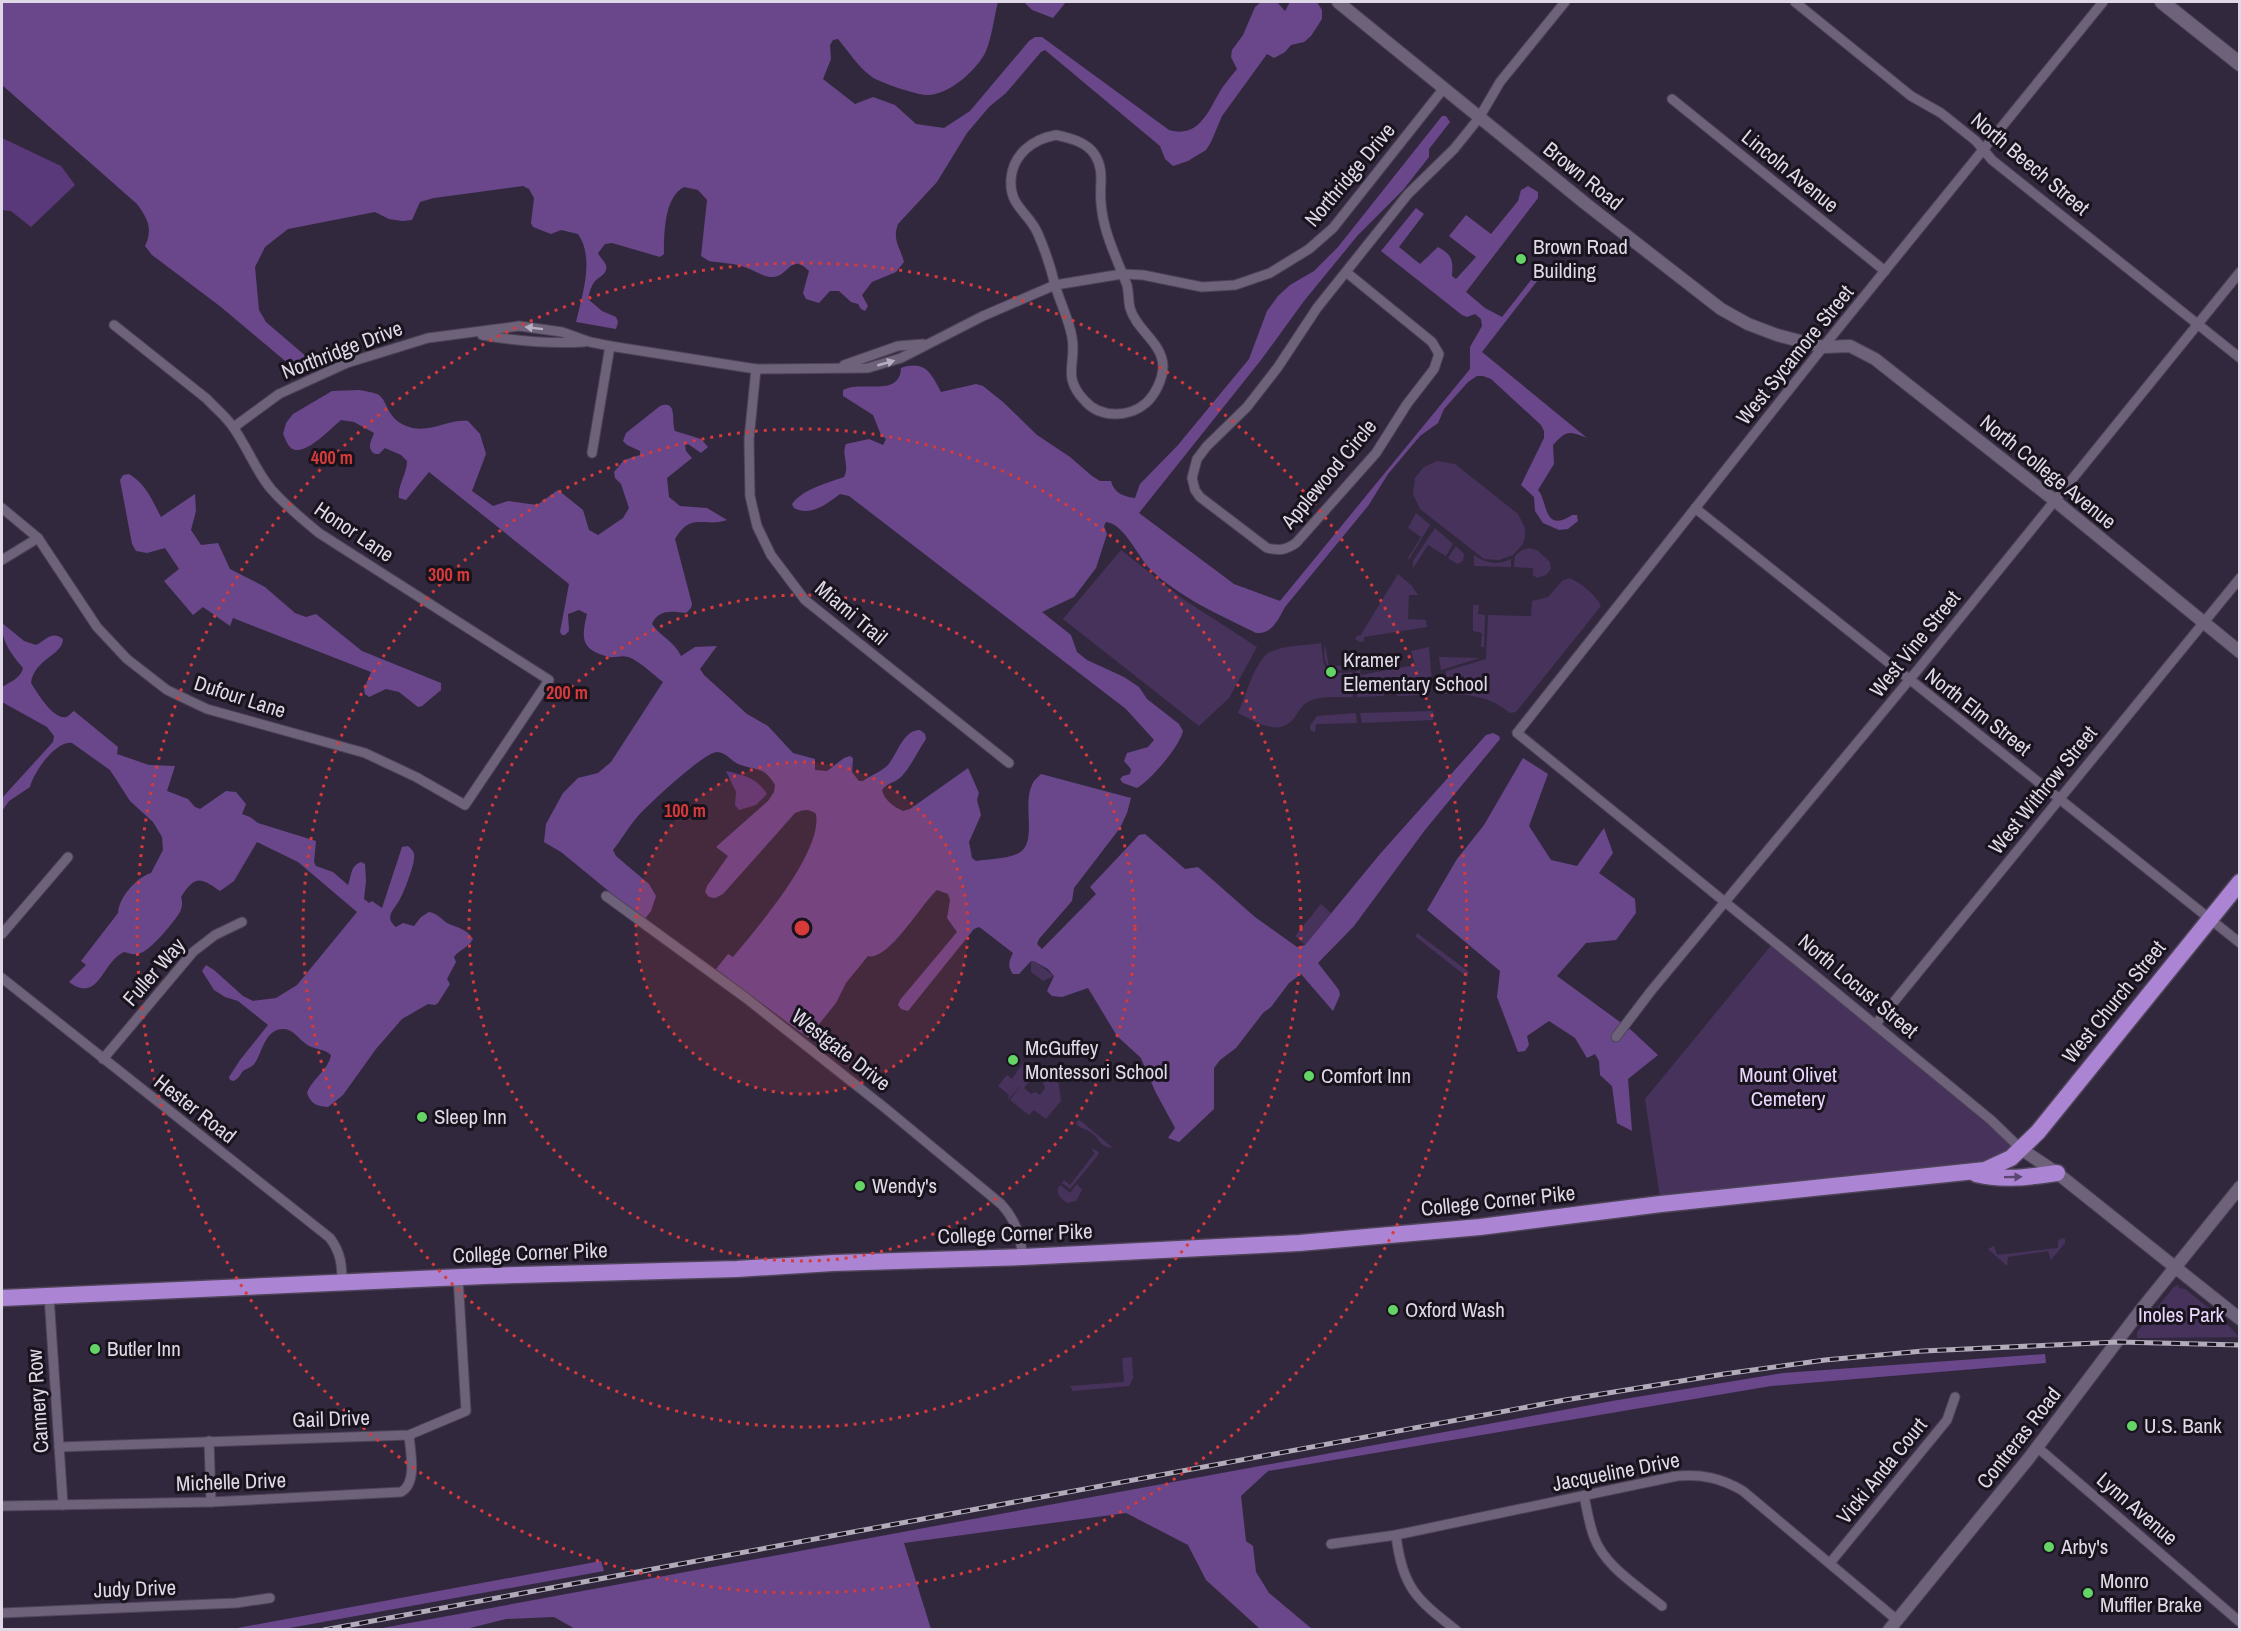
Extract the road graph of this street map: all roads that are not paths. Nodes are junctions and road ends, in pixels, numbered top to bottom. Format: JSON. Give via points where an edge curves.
{"nodes":[{"id":1,"x":1338,"y":2,"type":"edge"},
{"id":2,"x":1565,"y":2,"type":"edge"},
{"id":3,"x":1796,"y":2,"type":"edge"},
{"id":4,"x":2103,"y":2,"type":"edge"},
{"id":5,"x":2162,"y":2,"type":"edge"},
{"id":6,"x":2240,"y":64,"type":"edge"},
{"id":7,"x":1444,"y":88,"type":"junction"},
{"id":8,"x":1672,"y":99,"type":"dead end"},
{"id":9,"x":1479,"y":118,"type":"junction"},
{"id":10,"x":1983,"y":150,"type":"junction"},
{"id":11,"x":1885,"y":271,"type":"junction"},
{"id":12,"x":1346,"y":272,"type":"junction"},
{"id":13,"x":2240,"y":272,"type":"edge"},
{"id":14,"x":1122,"y":274,"type":"junction"},
{"id":15,"x":1055,"y":285,"type":"junction"},
{"id":16,"x":2198,"y":324,"type":"junction"},
{"id":17,"x":114,"y":325,"type":"dead end"},
{"id":18,"x":474,"y":333,"type":"junction"},
{"id":19,"x":590,"y":342,"type":"junction"},
{"id":20,"x":610,"y":346,"type":"junction"},
{"id":21,"x":1824,"y":347,"type":"junction"},
{"id":22,"x":2240,"y":358,"type":"edge"},
{"id":23,"x":756,"y":369,"type":"junction"},
{"id":24,"x":234,"y":427,"type":"junction"},
{"id":25,"x":592,"y":453,"type":"dead end"},
{"id":26,"x":2054,"y":500,"type":"junction"},
{"id":27,"x":2,"y":508,"type":"edge"},
{"id":28,"x":1695,"y":508,"type":"junction"},
{"id":29,"x":38,"y":538,"type":"junction"},
{"id":30,"x":2,"y":560,"type":"edge"},
{"id":31,"x":2240,"y":578,"type":"edge"},
{"id":32,"x":2203,"y":622,"type":"junction"},
{"id":33,"x":2240,"y":652,"type":"edge"},
{"id":34,"x":1909,"y":680,"type":"junction"},
{"id":35,"x":1516,"y":733,"type":"joint"},
{"id":36,"x":1009,"y":763,"type":"dead end"},
{"id":37,"x":2059,"y":799,"type":"junction"},
{"id":38,"x":465,"y":805,"type":"joint"},
{"id":39,"x":68,"y":856,"type":"dead end"},
{"id":40,"x":2240,"y":882,"type":"edge"},
{"id":41,"x":606,"y":896,"type":"dead end"},
{"id":42,"x":1726,"y":903,"type":"junction"},
{"id":43,"x":2210,"y":919,"type":"junction"},
{"id":44,"x":242,"y":922,"type":"dead end"},
{"id":45,"x":2,"y":934,"type":"edge"},
{"id":46,"x":2240,"y":943,"type":"edge"},
{"id":47,"x":2,"y":978,"type":"edge"},
{"id":48,"x":1875,"y":1025,"type":"junction"},
{"id":49,"x":1616,"y":1037,"type":"dead end"},
{"id":50,"x":103,"y":1059,"type":"junction"},
{"id":51,"x":2021,"y":1149,"type":"junction"},
{"id":52,"x":1970,"y":1172,"type":"junction"},
{"id":53,"x":2057,"y":1173,"type":"junction"},
{"id":54,"x":2240,"y":1187,"type":"edge"},
{"id":55,"x":1023,"y":1257,"type":"junction"},
{"id":56,"x":2175,"y":1267,"type":"junction"},
{"id":57,"x":458,"y":1277,"type":"junction"},
{"id":58,"x":342,"y":1282,"type":"junction"},
{"id":59,"x":49,"y":1296,"type":"junction"},
{"id":60,"x":2,"y":1299,"type":"edge"},
{"id":61,"x":2240,"y":1319,"type":"edge"},
{"id":62,"x":1955,"y":1397,"type":"dead end"},
{"id":63,"x":409,"y":1435,"type":"junction"},
{"id":64,"x":209,"y":1441,"type":"junction"},
{"id":65,"x":59,"y":1447,"type":"junction"},
{"id":66,"x":2037,"y":1447,"type":"junction"},
{"id":67,"x":1584,"y":1496,"type":"junction"},
{"id":68,"x":211,"y":1502,"type":"junction"},
{"id":69,"x":63,"y":1505,"type":"junction"},
{"id":70,"x":2,"y":1506,"type":"edge"},
{"id":71,"x":1396,"y":1535,"type":"junction"},
{"id":72,"x":1331,"y":1544,"type":"dead end"},
{"id":73,"x":1830,"y":1563,"type":"junction"},
{"id":74,"x":270,"y":1598,"type":"dead end"},
{"id":75,"x":1662,"y":1606,"type":"dead end"},
{"id":76,"x":2,"y":1613,"type":"edge"},
{"id":77,"x":2240,"y":1622,"type":"edge"},
{"id":78,"x":1893,"y":1625,"type":"edge"},
{"id":79,"x":1456,"y":1629,"type":"edge"}],
"edges":[{"from":1,"to":7,"type":"street","name":"Brown Road"},
{"from":2,"to":9,"type":"street","name":"Applewood Circle","via":[[1500,82]]},
{"from":3,"to":10,"type":"street","name":"North Beech Street"},
{"from":4,"to":10,"type":"street","name":"West Sycamore Street"},
{"from":5,"to":6,"type":"main road"},
{"from":7,"to":9,"type":"street","name":"Brown Road"},
{"from":7,"to":14,"type":"street","name":"Northridge Drive","via":[[1334,228],[1270,273],[1235,285],[1202,287]]},
{"from":8,"to":11,"type":"street","name":"Lincoln Avenue"},
{"from":9,"to":12,"type":"street","name":"Applewood Circle","via":[[1408,194]]},
{"from":9,"to":21,"type":"street","name":"Brown Road","via":[[1720,309],[1777,335]]},
{"from":10,"to":11,"type":"street","name":"West Sycamore Street"},
{"from":10,"to":16,"type":"street","name":"North Beech Street"},
{"from":11,"to":21,"type":"street","name":"West Sycamore Street"},
{"from":12,"to":12,"type":"street","name":"Applewood Circle","via":[[1247,407],[1207,446],[1193,469],[1192,478],[1200,497],[1268,548],[1287,549],[1296,543],[1376,453],[1438,361],[1432,342]]},
{"from":13,"to":16,"type":"street","name":"West Vine Street"},
{"from":14,"to":15,"type":"street","name":"Northridge Drive"},
{"from":14,"to":15,"type":"street","via":[[1130,309],[1160,353],[1163,366],[1158,387],[1146,403],[1117,415],[1101,412],[1075,388],[1070,375],[1072,336]]},
{"from":14,"to":15,"type":"street","via":[[1102,218],[1103,182],[1095,154],[1085,144],[1056,135],[1041,138],[1025,149],[1011,178],[1011,194],[1038,232]]},
{"from":15,"to":23,"type":"street","name":"Northridge Drive","via":[[901,358],[868,368]]},
{"from":16,"to":22,"type":"street","name":"North Beech Street"},
{"from":16,"to":26,"type":"street","name":"West Vine Street"},
{"from":17,"to":24,"type":"street","name":"Honor Lane","via":[[207,399]]},
{"from":18,"to":19,"type":"street","name":"Northridge Drive","via":[[550,344]]},
{"from":19,"to":18,"type":"street","name":"Northridge Drive","one_way":true,"via":[[562,332],[519,326]]},
{"from":18,"to":24,"type":"street","name":"Northridge Drive","via":[[428,338],[347,363],[279,394]]},
{"from":19,"to":20,"type":"street","name":"Northridge Drive"},
{"from":20,"to":23,"type":"street","name":"Northridge Drive"},
{"from":20,"to":25,"type":"street"},
{"from":21,"to":26,"type":"street","name":"North College Avenue","via":[[1850,346],[1875,359]]},
{"from":21,"to":28,"type":"street","name":"West Sycamore Street"},
{"from":23,"to":36,"type":"street","name":"Miami Trail","via":[[749,439],[750,496],[757,526],[771,555],[805,600]]},
{"from":24,"to":38,"type":"street","name":"Honor Lane","via":[[271,489],[319,533],[549,680]]},
{"from":26,"to":32,"type":"street","name":"North College Avenue"},
{"from":26,"to":34,"type":"street","name":"West Vine Street"},
{"from":27,"to":29,"type":"street","name":"Dufour Lane"},
{"from":28,"to":34,"type":"street","name":"North Elm Street"},
{"from":28,"to":35,"type":"street","name":"West Sycamore Street"},
{"from":29,"to":30,"type":"street"},
{"from":29,"to":38,"type":"street","name":"Dufour Lane","via":[[97,627],[127,659],[167,690],[207,709],[365,753]]},
{"from":31,"to":32,"type":"street","name":"West Withrow Street"},
{"from":32,"to":33,"type":"street","name":"North College Avenue"},
{"from":32,"to":37,"type":"street","name":"West Withrow Street"},
{"from":34,"to":37,"type":"street","name":"North Elm Street"},
{"from":34,"to":42,"type":"street","name":"West Vine Street"},
{"from":35,"to":42,"type":"street","name":"North Locust Street"},
{"from":37,"to":43,"type":"street","name":"North Elm Street"},
{"from":37,"to":48,"type":"street","name":"West Withrow Street"},
{"from":39,"to":45,"type":"street"},
{"from":40,"to":43,"type":"highway","name":"West Church Street"},
{"from":41,"to":55,"type":"street","name":"Westgate Drive","via":[[746,998],[1001,1204],[1017,1226]]},
{"from":42,"to":48,"type":"street","name":"North Locust Street"},
{"from":42,"to":49,"type":"street","name":"West Vine Street"},
{"from":43,"to":46,"type":"street","name":"North Elm Street"},
{"from":43,"to":51,"type":"highway","name":"West Church Street"},
{"from":44,"to":50,"type":"street","name":"Fuller Way","via":[[215,935],[193,952]]},
{"from":47,"to":50,"type":"street","name":"Hester Road"},
{"from":48,"to":51,"type":"street","name":"North Locust Street"},
{"from":50,"to":58,"type":"street","name":"Hester Road","via":[[330,1238],[341,1258]]},
{"from":51,"to":52,"type":"highway","name":"College Corner Pike","via":[[1999,1164]]},
{"from":51,"to":53,"type":"street","name":"North Locust Street"},
{"from":52,"to":53,"type":"highway","one_way":true,"via":[[2016,1178]]},
{"from":52,"to":55,"type":"highway","name":"College Corner Pike","via":[[1480,1227],[1287,1244]]},
{"from":53,"to":56,"type":"street","name":"North Locust Street"},
{"from":54,"to":56,"type":"street","name":"Contreras Road"},
{"from":55,"to":57,"type":"highway","name":"College Corner Pike"},
{"from":56,"to":61,"type":"street","name":"North Locust Street"},
{"from":56,"to":66,"type":"street","name":"Contreras Road"},
{"from":57,"to":58,"type":"highway","name":"College Corner Pike"},
{"from":57,"to":63,"type":"street","name":"Gail Drive","via":[[466,1411]]},
{"from":58,"to":59,"type":"highway","name":"College Corner Pike"},
{"from":59,"to":60,"type":"highway","name":"College Corner Pike"},
{"from":59,"to":65,"type":"street","name":"Cannery Row"},
{"from":62,"to":73,"type":"street","name":"Vicki Anda Court","via":[[1947,1420]]},
{"from":63,"to":64,"type":"street","name":"Gail Drive"},
{"from":63,"to":68,"type":"street","name":"Michelle Drive","via":[[411,1481],[401,1492]]},
{"from":64,"to":65,"type":"street","name":"Gail Drive"},
{"from":64,"to":68,"type":"street"},
{"from":65,"to":69,"type":"street","name":"Cannery Row"},
{"from":66,"to":77,"type":"street","name":"Lynn Avenue"},
{"from":66,"to":78,"type":"street","name":"Contreras Road"},
{"from":67,"to":71,"type":"street","name":"Jacqueline Drive"},
{"from":67,"to":73,"type":"street","name":"Jacqueline Drive","via":[[1677,1476],[1713,1477],[1743,1491]]},
{"from":67,"to":75,"type":"street","via":[[1593,1536],[1601,1552]]},
{"from":68,"to":69,"type":"street","name":"Michelle Drive"},
{"from":69,"to":70,"type":"street","name":"Michelle Drive"},
{"from":71,"to":72,"type":"street","name":"Jacqueline Drive"},
{"from":71,"to":79,"type":"street","via":[[1400,1565],[1409,1587],[1427,1608]]},
{"from":73,"to":78,"type":"street","name":"Jacqueline Drive"},
{"from":74,"to":76,"type":"street","name":"Judy Drive","via":[[236,1603]]}]}
